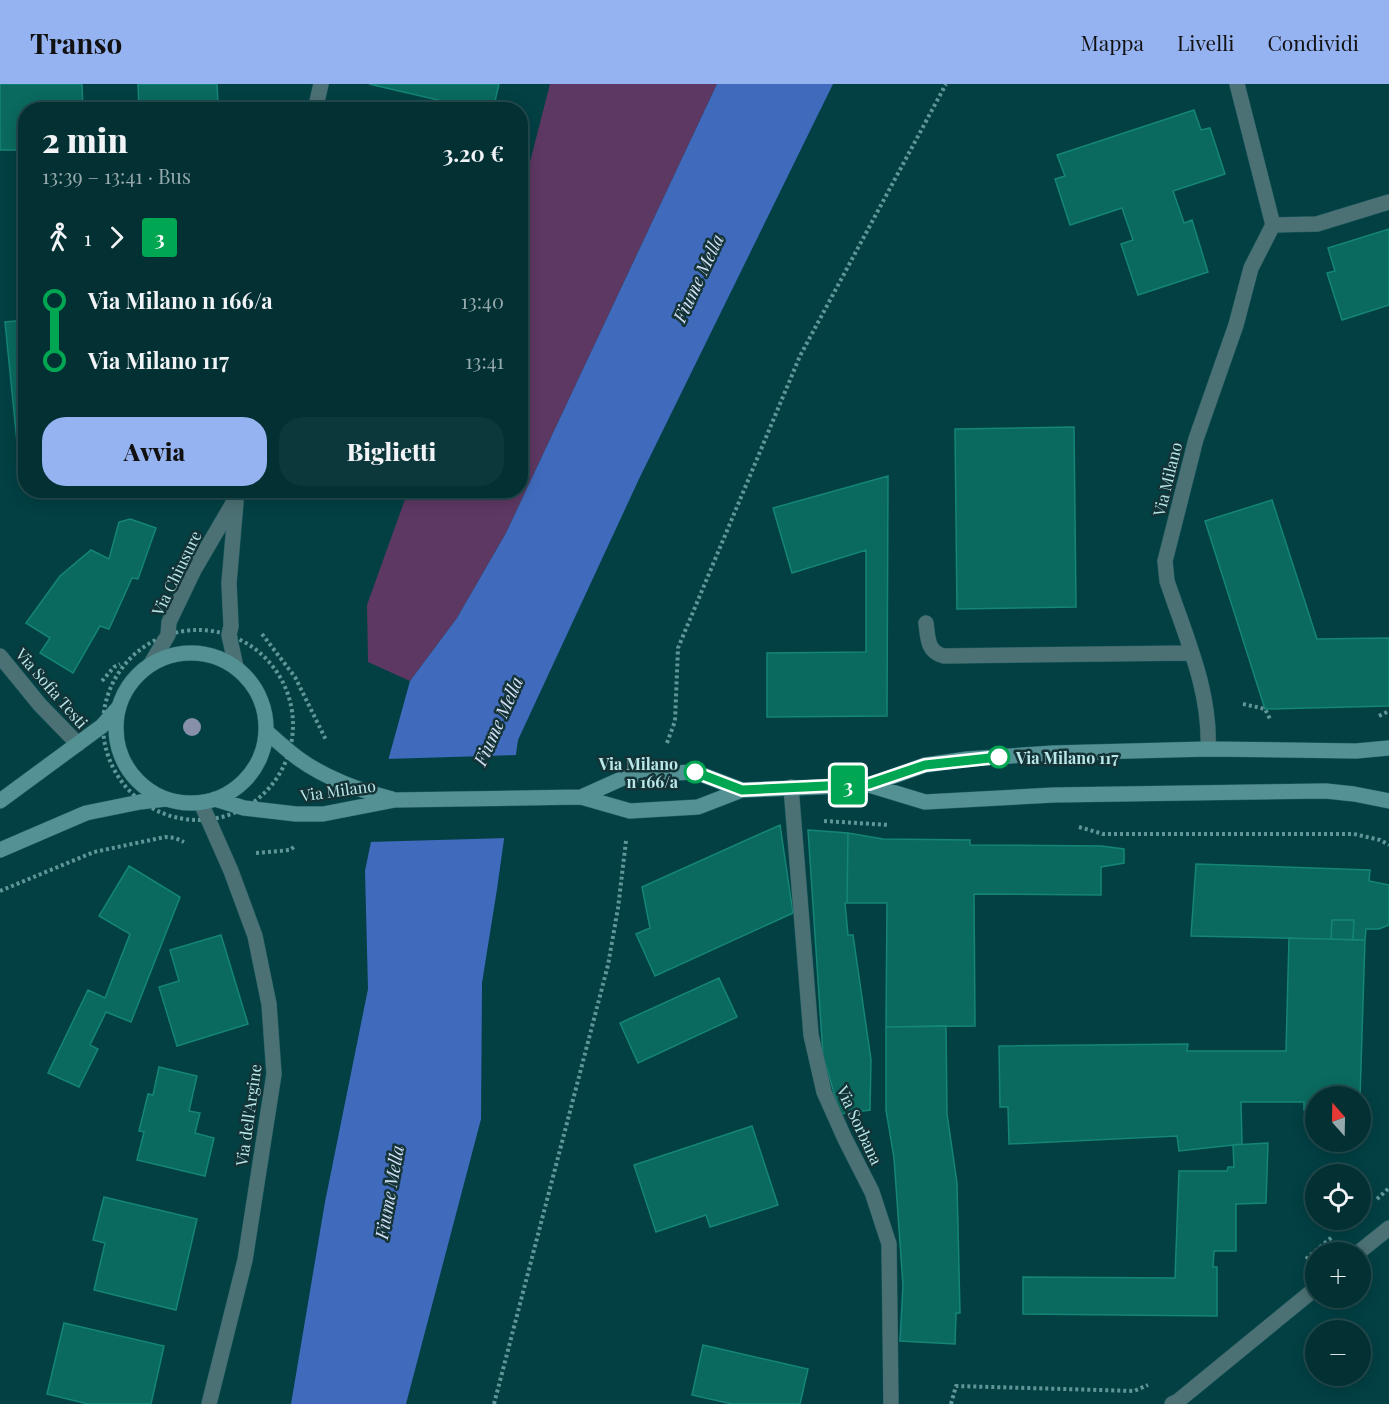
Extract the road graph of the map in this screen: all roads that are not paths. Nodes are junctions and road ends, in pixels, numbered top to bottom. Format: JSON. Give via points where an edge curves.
{"nodes":[{"id":1,"x":321,"y":84,"type":"edge"},
{"id":2,"x":1237,"y":84,"type":"edge"},
{"id":3,"x":317,"y":102,"type":"edge"},
{"id":4,"x":1389,"y":202,"type":"edge"},
{"id":5,"x":1273,"y":225,"type":"junction"},
{"id":6,"x":235,"y":498,"type":"edge"},
{"id":7,"x":237,"y":498,"type":"edge"},
{"id":8,"x":926,"y":622,"type":"dead end"},
{"id":9,"x":1190,"y":653,"type":"junction"},
{"id":10,"x":0,"y":656,"type":"edge"},
{"id":11,"x":150,"y":665,"type":"junction"},
{"id":12,"x":236,"y":667,"type":"junction"},
{"id":13,"x":118,"y":708,"type":"junction"},
{"id":14,"x":267,"y":732,"type":"junction"},
{"id":15,"x":78,"y":744,"type":"junction"},
{"id":16,"x":1389,"y":748,"type":"edge"},
{"id":17,"x":1208,"y":749,"type":"junction"},
{"id":18,"x":869,"y":784,"type":"junction"},
{"id":19,"x":791,"y":787,"type":"junction"},
{"id":20,"x":742,"y":790,"type":"junction"},
{"id":21,"x":581,"y":797,"type":"junction"},
{"id":22,"x":166,"y":798,"type":"junction"},
{"id":23,"x":395,"y":800,"type":"junction"},
{"id":24,"x":0,"y":801,"type":"edge"},
{"id":25,"x":208,"y":801,"type":"junction"},
{"id":26,"x":1389,"y":801,"type":"edge"},
{"id":27,"x":0,"y":850,"type":"edge"},
{"id":28,"x":1389,"y":1228,"type":"edge"},
{"id":29,"x":1371,"y":1242,"type":"edge"},
{"id":30,"x":1305,"y":1297,"type":"edge"},
{"id":31,"x":209,"y":1404,"type":"edge"},
{"id":32,"x":891,"y":1404,"type":"edge"},
{"id":33,"x":1172,"y":1404,"type":"edge"}],
"edges":[{"from":1,"to":3,"type":"street"},
{"from":2,"to":5,"type":"street"},
{"from":4,"to":5,"type":"street","via":[[1317,224]]},
{"from":5,"to":9,"type":"street","name":"Via Milano","via":[[1251,268],[1236,325],[1196,439],[1165,561],[1167,580]]},
{"from":6,"to":11,"type":"street","name":"Via Chiusure","via":[[194,570],[169,622],[168,635]]},
{"from":7,"to":12,"type":"street","name":"Via Chiusure","via":[[229,583],[229,635]]},
{"from":8,"to":9,"type":"street","via":[[930,648],[944,656]]},
{"from":9,"to":17,"type":"street","name":"Via Milano","via":[[1206,704]]},
{"from":10,"to":15,"type":"street","name":"Via Sofia Testi"},
{"from":11,"to":12,"type":"main road","via":[[170,655],[193,652],[216,656]]},
{"from":11,"to":13,"type":"main road","via":[[130,683]]},
{"from":12,"to":14,"type":"main road","via":[[253,684],[264,707]]},
{"from":13,"to":15,"type":"main road"},
{"from":13,"to":22,"type":"main road","via":[[120,752],[130,771],[146,787]]},
{"from":14,"to":23,"type":"main road","name":"Via Milano","via":[[312,768],[337,781]]},
{"from":14,"to":25,"type":"main road","via":[[251,774],[235,789]]},
{"from":15,"to":24,"type":"main road"},
{"from":16,"to":17,"type":"main road","name":"Via Milano"},
{"from":17,"to":18,"type":"main road","name":"Via Milano","via":[[967,759],[925,765]]},
{"from":18,"to":19,"type":"main road","name":"Via Milano"},
{"from":18,"to":26,"type":"main road","name":"Via Milano","via":[[925,802],[1054,795],[1326,791]]},
{"from":19,"to":20,"type":"main road","name":"Via Milano"},
{"from":19,"to":32,"type":"street","name":"Via Sorbana","via":[[811,1035],[824,1092],[872,1192],[889,1244]]},
{"from":20,"to":21,"type":"main road","name":"Via Milano","via":[[699,807],[630,811]]},
{"from":20,"to":21,"type":"main road","name":"Via Milano","via":[[695,772],[630,775]]},
{"from":21,"to":23,"type":"main road","name":"Via Milano"},
{"from":22,"to":25,"type":"main road"},
{"from":22,"to":27,"type":"main road","via":[[87,813]]},
{"from":23,"to":25,"type":"main road","name":"Via Milano","via":[[323,814],[296,814]]},
{"from":25,"to":31,"type":"street","name":"Via dell'Argine","via":[[209,820],[258,948],[269,1004],[274,1074],[245,1260]]},
{"from":28,"to":29,"type":"street"},
{"from":30,"to":33,"type":"street"}]}
